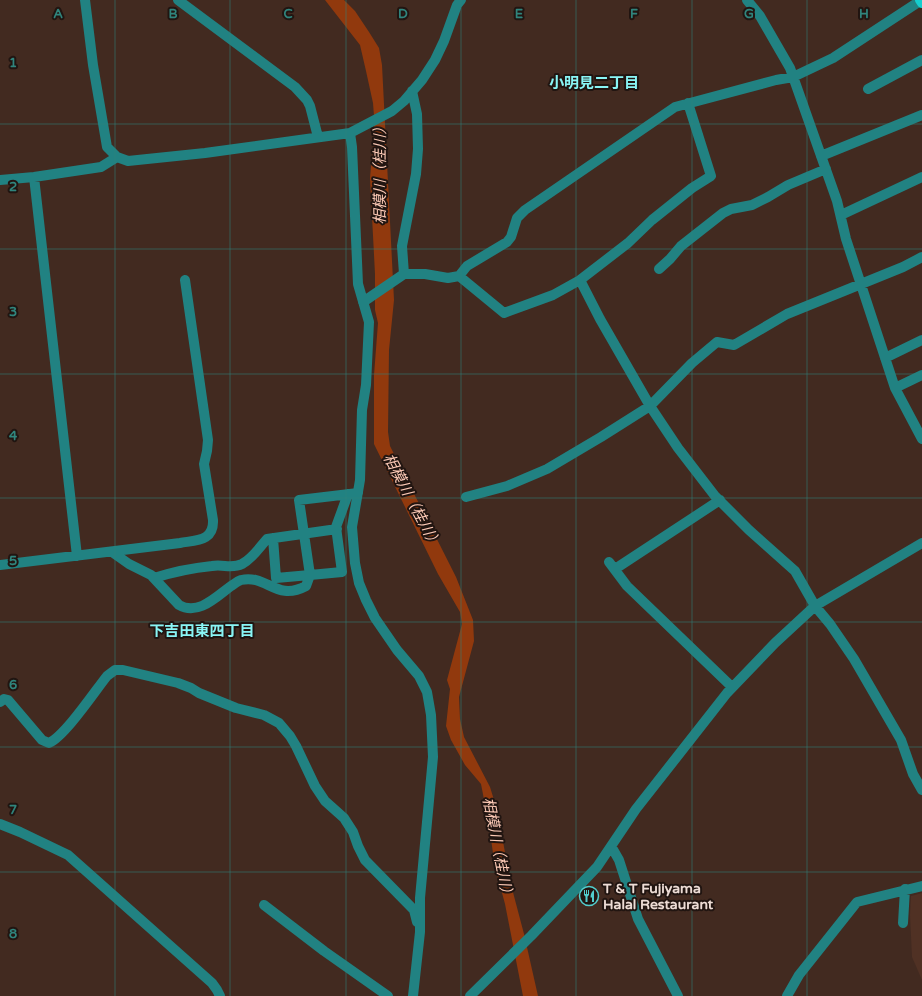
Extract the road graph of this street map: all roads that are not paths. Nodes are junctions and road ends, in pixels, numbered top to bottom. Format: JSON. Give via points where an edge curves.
{"nodes":[{"id":1,"x":85,"y":0,"type":"edge"},
{"id":2,"x":461,"y":0,"type":"edge"},
{"id":3,"x":751,"y":1,"type":"edge"},
{"id":4,"x":921,"y":1,"type":"edge"},
{"id":5,"x":181,"y":2,"type":"edge"},
{"id":6,"x":922,"y":60,"type":"edge"},
{"id":7,"x":793,"y":78,"type":"junction"},
{"id":8,"x":868,"y":89,"type":"dead end"},
{"id":9,"x":412,"y":91,"type":"junction"},
{"id":10,"x":688,"y":104,"type":"junction"},
{"id":11,"x":922,"y":115,"type":"edge"},
{"id":12,"x":350,"y":133,"type":"junction"},
{"id":13,"x":318,"y":137,"type":"junction"},
{"id":14,"x":821,"y":156,"type":"junction"},
{"id":15,"x":117,"y":157,"type":"junction"},
{"id":16,"x":826,"y":168,"type":"junction"},
{"id":17,"x":34,"y":177,"type":"junction"},
{"id":18,"x":922,"y":177,"type":"edge"},
{"id":19,"x":0,"y":180,"type":"edge"},
{"id":20,"x":841,"y":215,"type":"junction"},
{"id":21,"x":922,"y":257,"type":"edge"},
{"id":22,"x":659,"y":268,"type":"dead end"},
{"id":23,"x":401,"y":276,"type":"junction"},
{"id":24,"x":459,"y":276,"type":"junction"},
{"id":25,"x":185,"y":280,"type":"dead end"},
{"id":26,"x":580,"y":280,"type":"junction"},
{"id":27,"x":861,"y":284,"type":"junction"},
{"id":28,"x":366,"y":300,"type":"junction"},
{"id":29,"x":922,"y":340,"type":"edge"},
{"id":30,"x":885,"y":358,"type":"junction"},
{"id":31,"x":922,"y":375,"type":"edge"},
{"id":32,"x":895,"y":388,"type":"junction"},
{"id":33,"x":650,"y":406,"type":"junction"},
{"id":34,"x":922,"y":439,"type":"edge"},
{"id":35,"x":353,"y":493,"type":"junction"},
{"id":36,"x":466,"y":497,"type":"dead end"},
{"id":37,"x":720,"y":500,"type":"junction"},
{"id":38,"x":337,"y":529,"type":"junction"},
{"id":39,"x":304,"y":534,"type":"junction"},
{"id":40,"x":273,"y":538,"type":"junction"},
{"id":41,"x":922,"y":543,"type":"edge"},
{"id":42,"x":112,"y":552,"type":"junction"},
{"id":43,"x":77,"y":556,"type":"junction"},
{"id":44,"x":0,"y":565,"type":"edge"},
{"id":45,"x":310,"y":575,"type":"junction"},
{"id":46,"x":154,"y":578,"type":"junction"},
{"id":47,"x":815,"y":606,"type":"junction"},
{"id":48,"x":732,"y":687,"type":"junction"},
{"id":49,"x":0,"y":702,"type":"edge"},
{"id":50,"x":922,"y":790,"type":"edge"},
{"id":51,"x":0,"y":824,"type":"edge"},
{"id":52,"x":612,"y":846,"type":"junction"},
{"id":53,"x":922,"y":886,"type":"edge"},
{"id":54,"x":905,"y":889,"type":"junction"},
{"id":55,"x":264,"y":905,"type":"dead end"},
{"id":56,"x":903,"y":923,"type":"dead end"},
{"id":57,"x":420,"y":932,"type":"junction"},
{"id":58,"x":220,"y":996,"type":"edge"},
{"id":59,"x":388,"y":996,"type":"edge"},
{"id":60,"x":413,"y":996,"type":"edge"},
{"id":61,"x":470,"y":996,"type":"edge"},
{"id":62,"x":678,"y":996,"type":"edge"},
{"id":63,"x":787,"y":996,"type":"edge"}],
"edges":[{"from":1,"to":15,"type":"street","via":[[107,147]]},
{"from":2,"to":9,"type":"street","via":[[435,60]]},
{"from":3,"to":7,"type":"street","via":[[790,68]]},
{"from":4,"to":7,"type":"street","via":[[833,58]]},
{"from":5,"to":13,"type":"street","via":[[295,87],[310,106]]},
{"from":6,"to":8,"type":"street"},
{"from":7,"to":10,"type":"street","via":[[776,80]]},
{"from":7,"to":14,"type":"street"},
{"from":9,"to":12,"type":"street","via":[[392,111]]},
{"from":9,"to":23,"type":"street","via":[[417,114],[418,149],[416,174],[402,246]]},
{"from":10,"to":24,"type":"street","via":[[661,116],[524,210],[516,218],[507,242],[467,266]]},
{"from":10,"to":26,"type":"street","via":[[711,176],[692,188]]},
{"from":11,"to":14,"type":"street"},
{"from":12,"to":13,"type":"street"},
{"from":12,"to":28,"type":"street","via":[[358,284]]},
{"from":13,"to":15,"type":"street","via":[[128,162]]},
{"from":14,"to":16,"type":"street"},
{"from":15,"to":17,"type":"street","via":[[101,167]]},
{"from":16,"to":20,"type":"street"},
{"from":16,"to":22,"type":"street","via":[[752,205],[723,212],[681,246]]},
{"from":17,"to":19,"type":"street"},
{"from":17,"to":43,"type":"street"},
{"from":18,"to":20,"type":"street"},
{"from":20,"to":27,"type":"street"},
{"from":21,"to":27,"type":"street"},
{"from":23,"to":24,"type":"street"},
{"from":23,"to":28,"type":"street"},
{"from":24,"to":26,"type":"street","via":[[504,313],[553,295]]},
{"from":25,"to":42,"type":"street","via":[[208,440],[204,464],[213,528],[211,533],[200,539]]},
{"from":26,"to":33,"type":"street"},
{"from":27,"to":30,"type":"street"},
{"from":27,"to":33,"type":"street","via":[[787,314],[734,345],[717,342],[692,363]]},
{"from":28,"to":35,"type":"street","via":[[369,322],[368,352],[362,410],[360,480]]},
{"from":29,"to":30,"type":"street"},
{"from":30,"to":32,"type":"street"},
{"from":31,"to":32,"type":"street"},
{"from":32,"to":34,"type":"street"},
{"from":33,"to":36,"type":"street","via":[[547,469],[507,486]]},
{"from":33,"to":37,"type":"street","via":[[678,448]]},
{"from":35,"to":38,"type":"street"},
{"from":35,"to":39,"type":"street","via":[[299,500]]},
{"from":35,"to":57,"type":"street","via":[[352,527],[359,583],[375,618],[419,676],[427,692],[431,716],[433,757],[420,898]]},
{"from":37,"to":47,"type":"street","via":[[795,571]]},
{"from":37,"to":48,"type":"street","via":[[612,565],[627,586]]},
{"from":38,"to":39,"type":"street"},
{"from":38,"to":45,"type":"street","via":[[342,572]]},
{"from":39,"to":40,"type":"street"},
{"from":39,"to":45,"type":"street"},
{"from":40,"to":45,"type":"street","via":[[276,578]]},
{"from":40,"to":46,"type":"street","via":[[267,539],[250,558],[238,566],[214,566],[172,572]]},
{"from":41,"to":47,"type":"street"},
{"from":42,"to":43,"type":"street"},
{"from":42,"to":46,"type":"street"},
{"from":43,"to":44,"type":"street"},
{"from":45,"to":46,"type":"street","via":[[306,586],[297,591],[283,592],[261,582],[240,580],[198,608],[186,609]]},
{"from":47,"to":48,"type":"street"},
{"from":47,"to":50,"type":"street","via":[[854,659],[901,740],[913,774]]},
{"from":48,"to":52,"type":"street","via":[[636,809]]},
{"from":49,"to":57,"type":"street","via":[[8,700],[42,740],[49,743],[65,730],[107,676],[115,670],[123,670],[178,683],[199,694],[264,715],[279,723],[290,736],[325,801],[344,818],[353,832],[366,860],[414,910]]},
{"from":51,"to":58,"type":"street","via":[[68,855],[212,983]]},
{"from":52,"to":61,"type":"street","via":[[597,867]]},
{"from":52,"to":62,"type":"street","via":[[638,919]]},
{"from":53,"to":54,"type":"street"},
{"from":54,"to":56,"type":"street"},
{"from":54,"to":63,"type":"street","via":[[857,902],[799,976]]},
{"from":55,"to":59,"type":"street"},
{"from":57,"to":60,"type":"street"}]}
